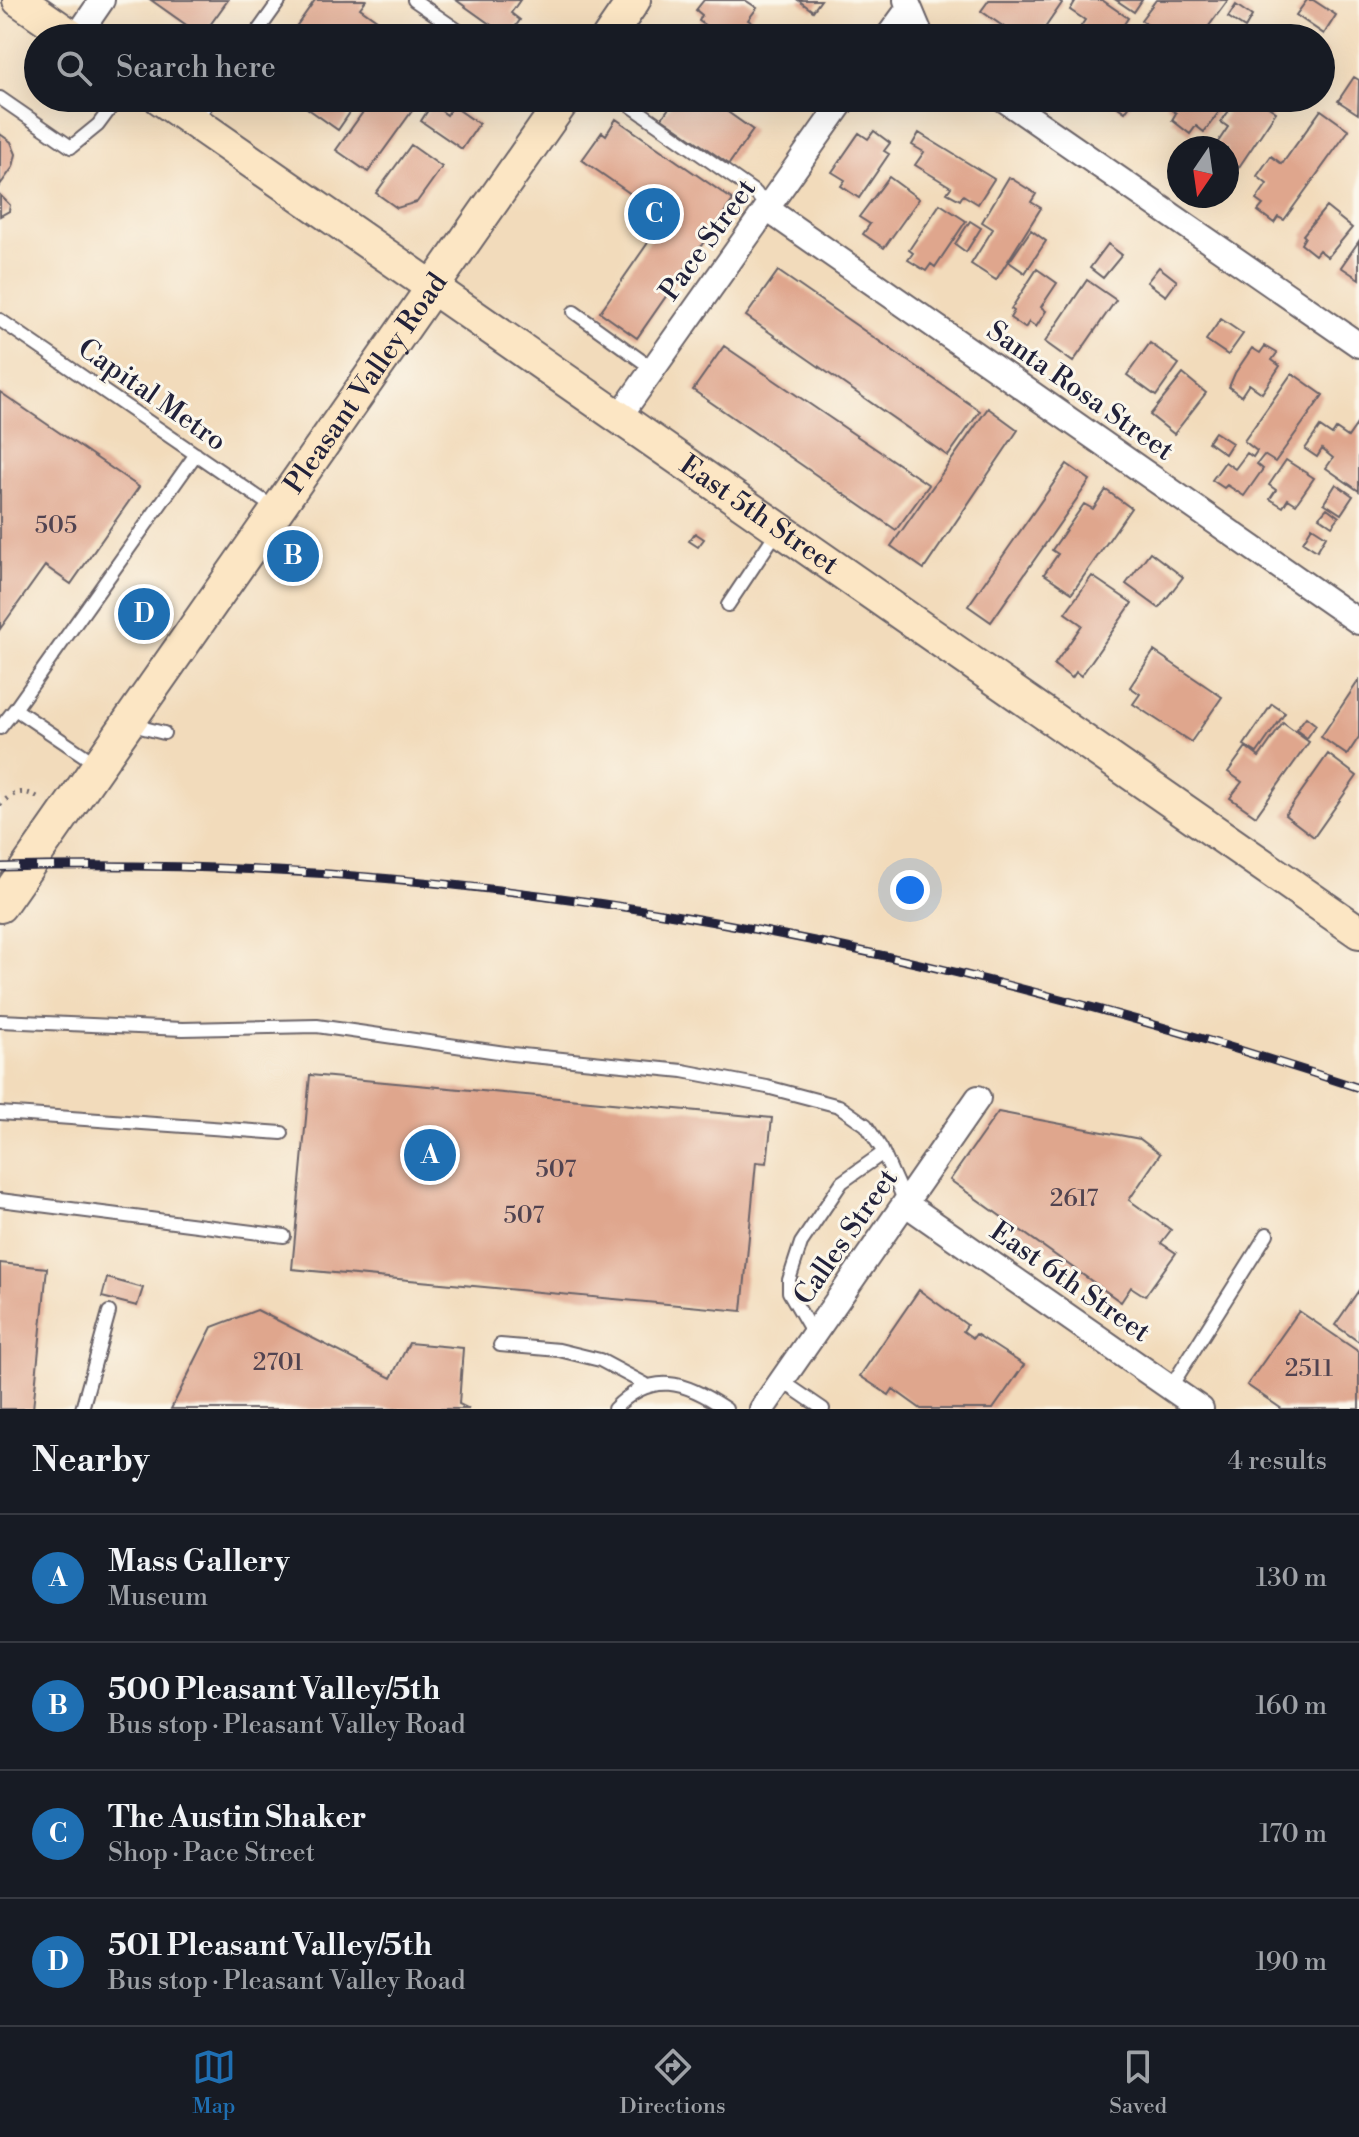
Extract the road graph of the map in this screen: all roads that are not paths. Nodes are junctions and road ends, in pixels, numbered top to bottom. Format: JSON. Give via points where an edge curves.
{"nodes":[{"id":1,"x":19,"y":0,"type":"edge"},
{"id":2,"x":102,"y":0,"type":"edge"},
{"id":3,"x":280,"y":0,"type":"edge"},
{"id":4,"x":414,"y":0,"type":"edge"},
{"id":5,"x":634,"y":0,"type":"edge"},
{"id":6,"x":907,"y":4,"type":"edge"},
{"id":7,"x":54,"y":24,"type":"edge"},
{"id":8,"x":85,"y":24,"type":"edge"},
{"id":9,"x":263,"y":24,"type":"edge"},
{"id":10,"x":449,"y":24,"type":"edge"},
{"id":11,"x":618,"y":24,"type":"edge"},
{"id":12,"x":895,"y":24,"type":"edge"},
{"id":13,"x":916,"y":24,"type":"edge"},
{"id":14,"x":0,"y":98,"type":"edge"},
{"id":15,"x":108,"y":112,"type":"edge"},
{"id":16,"x":206,"y":112,"type":"edge"},
{"id":17,"x":553,"y":112,"type":"edge"},
{"id":18,"x":640,"y":112,"type":"edge"},
{"id":19,"x":835,"y":112,"type":"edge"},
{"id":20,"x":1022,"y":112,"type":"edge"},
{"id":21,"x":767,"y":209,"type":"junction"},
{"id":22,"x":434,"y":291,"type":"junction"},
{"id":23,"x":574,"y":312,"type":"dead end"},
{"id":24,"x":0,"y":320,"type":"edge"},
{"id":25,"x":1359,"y":345,"type":"edge"},
{"id":26,"x":653,"y":369,"type":"junction"},
{"id":27,"x":619,"y":417,"type":"junction"},
{"id":28,"x":196,"y":454,"type":"junction"},
{"id":29,"x":277,"y":510,"type":"junction"},
{"id":30,"x":779,"y":527,"type":"junction"},
{"id":31,"x":728,"y":605,"type":"dead end"},
{"id":32,"x":1359,"y":622,"type":"edge"},
{"id":33,"x":15,"y":709,"type":"junction"},
{"id":34,"x":127,"y":724,"type":"junction"},
{"id":35,"x":0,"y":728,"type":"edge"},
{"id":36,"x":164,"y":733,"type":"dead end"},
{"id":37,"x":98,"y":765,"type":"junction"},
{"id":38,"x":0,"y":906,"type":"edge"},
{"id":39,"x":1359,"y":932,"type":"edge"},
{"id":40,"x":0,"y":1021,"type":"edge"},
{"id":41,"x":978,"y":1098,"type":"dead end"},
{"id":42,"x":0,"y":1113,"type":"edge"},
{"id":43,"x":282,"y":1133,"type":"dead end"},
{"id":44,"x":883,"y":1153,"type":"junction"},
{"id":45,"x":0,"y":1200,"type":"edge"},
{"id":46,"x":906,"y":1204,"type":"junction"},
{"id":47,"x":1267,"y":1234,"type":"dead end"},
{"id":48,"x":284,"y":1236,"type":"dead end"},
{"id":49,"x":109,"y":1312,"type":"dead end"},
{"id":50,"x":814,"y":1335,"type":"junction"},
{"id":51,"x":500,"y":1345,"type":"dead end"},
{"id":52,"x":782,"y":1381,"type":"junction"},
{"id":53,"x":645,"y":1384,"type":"junction"},
{"id":54,"x":1170,"y":1388,"type":"junction"},
{"id":55,"x":82,"y":1409,"type":"edge"},
{"id":56,"x":614,"y":1409,"type":"edge"},
{"id":57,"x":726,"y":1409,"type":"edge"},
{"id":58,"x":762,"y":1409,"type":"edge"},
{"id":59,"x":823,"y":1409,"type":"edge"},
{"id":60,"x":1201,"y":1409,"type":"edge"}],
"edges":[{"from":1,"to":7,"type":"street"},
{"from":2,"to":8,"type":"street"},
{"from":3,"to":9,"type":"lane"},
{"from":4,"to":10,"type":"lane"},
{"from":5,"to":11,"type":"street"},
{"from":6,"to":12,"type":"street"},
{"from":6,"to":13,"type":"street"},
{"from":14,"to":15,"type":"lane","via":[[71,147]]},
{"from":16,"to":22,"type":"street","name":"East 5th Street"},
{"from":17,"to":22,"type":"street","name":"Pleasant Valley Road"},
{"from":18,"to":21,"type":"lane","via":[[753,191]]},
{"from":19,"to":21,"type":"street","name":"Pace Street"},
{"from":20,"to":25,"type":"street"},
{"from":21,"to":26,"type":"street","name":"Pace Street"},
{"from":21,"to":32,"type":"street","name":"Santa Rosa Street"},
{"from":22,"to":27,"type":"street","name":"East 5th Street"},
{"from":22,"to":29,"type":"street","name":"Pleasant Valley Road"},
{"from":23,"to":26,"type":"lane"},
{"from":24,"to":28,"type":"lane","name":"Capital Metro"},
{"from":26,"to":27,"type":"street","name":"Pace Street"},
{"from":27,"to":30,"type":"street","name":"East 5th Street"},
{"from":28,"to":29,"type":"lane","name":"Capital Metro"},
{"from":28,"to":33,"type":"lane"},
{"from":29,"to":34,"type":"street","name":"Pleasant Valley Road"},
{"from":30,"to":31,"type":"lane"},
{"from":30,"to":39,"type":"street","name":"East 5th Street"},
{"from":33,"to":35,"type":"lane"},
{"from":33,"to":37,"type":"lane"},
{"from":34,"to":36,"type":"lane"},
{"from":34,"to":37,"type":"street","name":"Pleasant Valley Road"},
{"from":37,"to":38,"type":"street","name":"Pleasant Valley Road"},
{"from":40,"to":44,"type":"lane","via":[[183,1029],[317,1026],[683,1071],[839,1106],[866,1125]]},
{"from":41,"to":46,"type":"street","name":"Calles Street"},
{"from":42,"to":43,"type":"lane"},
{"from":44,"to":46,"type":"lane"},
{"from":44,"to":50,"type":"lane","via":[[842,1182],[801,1243],[789,1292]]},
{"from":45,"to":48,"type":"lane"},
{"from":46,"to":50,"type":"street","name":"Calles Street"},
{"from":46,"to":54,"type":"street","name":"East 6th Street"},
{"from":47,"to":54,"type":"lane"},
{"from":49,"to":55,"type":"lane"},
{"from":50,"to":52,"type":"street","name":"Calles Street"},
{"from":51,"to":53,"type":"lane","via":[[600,1360]]},
{"from":52,"to":58,"type":"street","name":"Calles Street"},
{"from":52,"to":59,"type":"lane"},
{"from":53,"to":56,"type":"lane"},
{"from":53,"to":57,"type":"lane","via":[[703,1393]]},
{"from":54,"to":60,"type":"street","name":"East 6th Street"}]}
